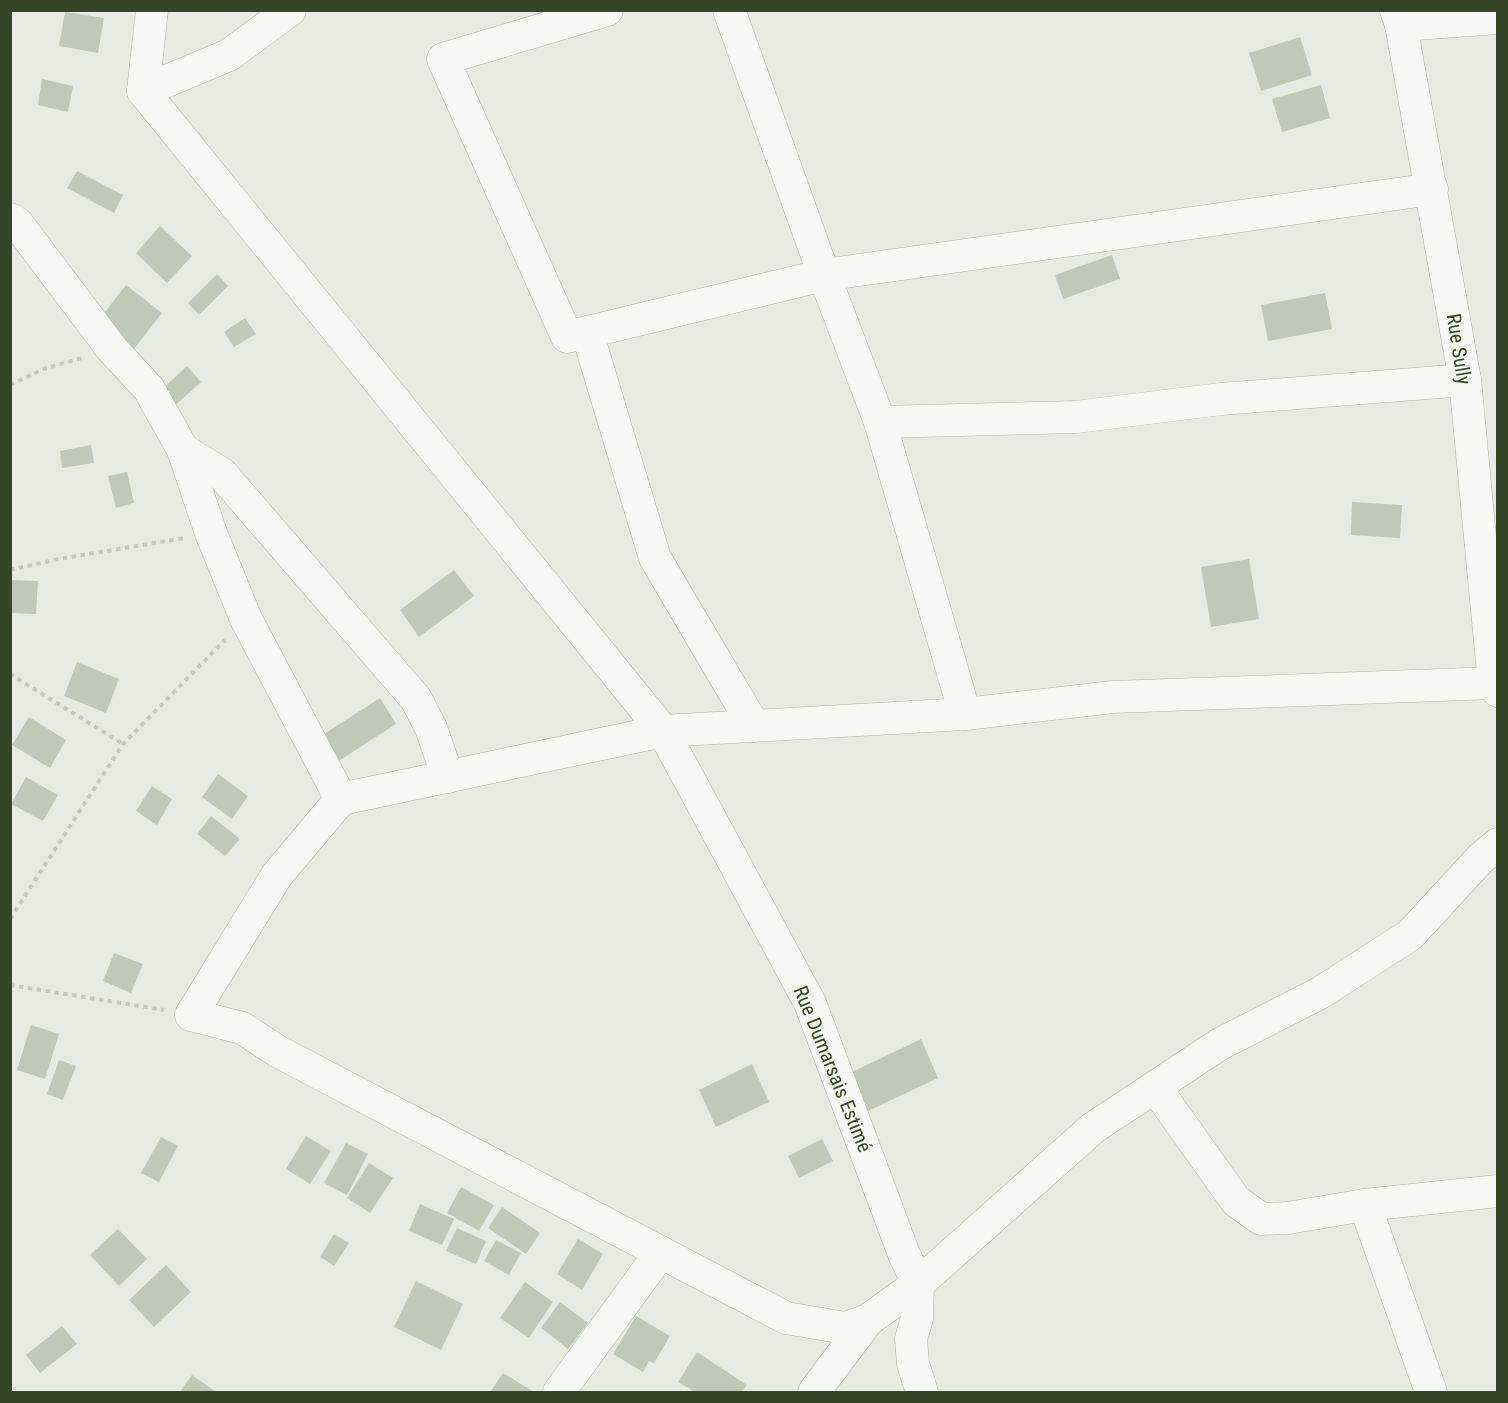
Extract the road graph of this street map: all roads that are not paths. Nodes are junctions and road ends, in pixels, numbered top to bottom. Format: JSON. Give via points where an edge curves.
{"nodes":[{"id":1,"x":152,"y":10,"type":"edge"},
{"id":2,"x":290,"y":10,"type":"edge"},
{"id":3,"x":607,"y":10,"type":"edge"},
{"id":4,"x":729,"y":10,"type":"edge"},
{"id":5,"x":1399,"y":18,"type":"edge"},
{"id":6,"x":1497,"y":18,"type":"edge"},
{"id":7,"x":143,"y":91,"type":"junction"},
{"id":8,"x":1432,"y":189,"type":"junction"},
{"id":9,"x":10,"y":219,"type":"edge"},
{"id":10,"x":824,"y":275,"type":"junction"},
{"id":11,"x":588,"y":332,"type":"junction"},
{"id":12,"x":1465,"y":380,"type":"junction"},
{"id":13,"x":880,"y":423,"type":"junction"},
{"id":14,"x":183,"y":450,"type":"junction"},
{"id":15,"x":1496,"y":687,"type":"edge"},
{"id":16,"x":965,"y":714,"type":"junction"},
{"id":17,"x":754,"y":726,"type":"junction"},
{"id":18,"x":663,"y":731,"type":"junction"},
{"id":19,"x":448,"y":777,"type":"junction"},
{"id":20,"x":340,"y":799,"type":"junction"},
{"id":21,"x":1497,"y":844,"type":"edge"},
{"id":22,"x":1155,"y":1087,"type":"junction"},
{"id":23,"x":1497,"y":1191,"type":"edge"},
{"id":24,"x":1365,"y":1206,"type":"junction"},
{"id":25,"x":661,"y":1252,"type":"junction"},
{"id":26,"x":918,"y":1284,"type":"junction"},
{"id":27,"x":868,"y":1320,"type":"junction"},
{"id":28,"x":559,"y":1392,"type":"edge"},
{"id":29,"x":814,"y":1392,"type":"edge"},
{"id":30,"x":922,"y":1392,"type":"edge"},
{"id":31,"x":1431,"y":1392,"type":"edge"}],
"edges":[{"from":1,"to":7,"type":"street"},
{"from":2,"to":7,"type":"street","via":[[229,55]]},
{"from":3,"to":11,"type":"street","via":[[443,59],[567,337]]},
{"from":4,"to":10,"type":"street"},
{"from":5,"to":6,"type":"street"},
{"from":5,"to":8,"type":"street","name":"Rue Sully"},
{"from":7,"to":18,"type":"street","name":"Rue Dumarsais Estimé"},
{"from":8,"to":10,"type":"street"},
{"from":8,"to":12,"type":"street","name":"Rue Sully"},
{"from":9,"to":14,"type":"street","via":[[17,223],[112,349],[149,389]]},
{"from":10,"to":11,"type":"street"},
{"from":10,"to":13,"type":"street"},
{"from":11,"to":17,"type":"street","via":[[655,558]]},
{"from":12,"to":13,"type":"street","via":[[1221,399],[1076,417]]},
{"from":12,"to":15,"type":"street","name":"Rue Sully"},
{"from":13,"to":16,"type":"street"},
{"from":14,"to":19,"type":"street","via":[[222,474],[416,699]]},
{"from":14,"to":20,"type":"street","via":[[246,619]]},
{"from":15,"to":16,"type":"street","via":[[1113,697]]},
{"from":16,"to":17,"type":"street"},
{"from":17,"to":18,"type":"street"},
{"from":18,"to":19,"type":"street"},
{"from":18,"to":26,"type":"street","name":"Rue Dumarsais Estimé","via":[[810,1003]]},
{"from":19,"to":20,"type":"street"},
{"from":20,"to":25,"type":"street","via":[[277,875],[191,1015],[242,1028],[277,1051]]},
{"from":21,"to":22,"type":"street","via":[[1410,935],[1320,993],[1220,1044]]},
{"from":22,"to":24,"type":"street","via":[[1236,1201],[1262,1219]]},
{"from":22,"to":26,"type":"street","via":[[1093,1128]]},
{"from":23,"to":24,"type":"street"},
{"from":24,"to":31,"type":"street"},
{"from":25,"to":27,"type":"street","via":[[786,1318],[845,1328]]},
{"from":25,"to":28,"type":"street"},
{"from":26,"to":27,"type":"street"},
{"from":26,"to":30,"type":"street","name":"Rue Dumarsais Estimé","via":[[917,1318],[911,1339],[913,1364]]},
{"from":27,"to":29,"type":"street"}]}
